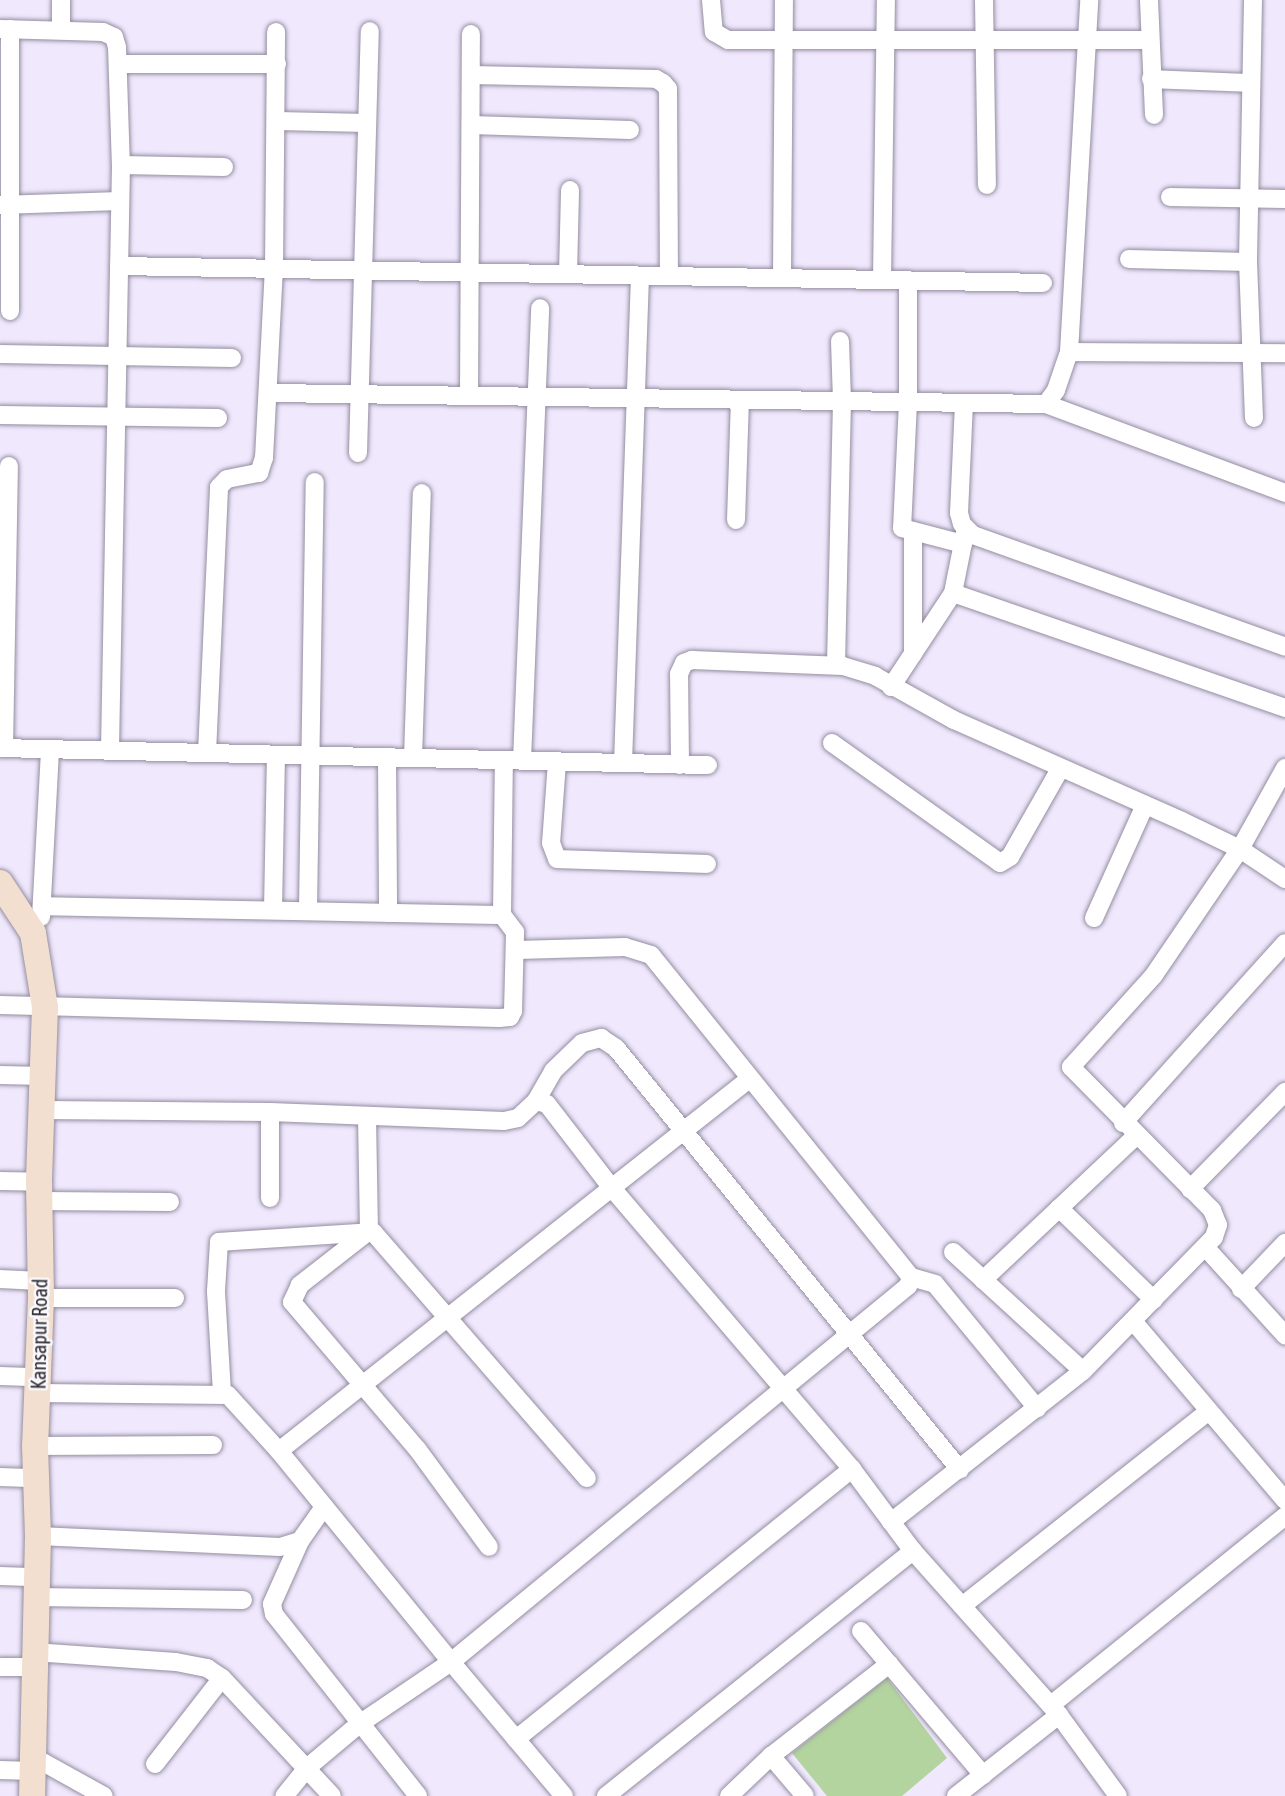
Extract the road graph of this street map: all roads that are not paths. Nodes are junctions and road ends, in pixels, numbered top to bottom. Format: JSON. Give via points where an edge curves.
{"nodes":[{"id":1,"x":61,"y":0,"type":"edge"},
{"id":2,"x":711,"y":0,"type":"edge"},
{"id":3,"x":784,"y":0,"type":"edge"},
{"id":4,"x":885,"y":0,"type":"edge"},
{"id":5,"x":984,"y":0,"type":"edge"},
{"id":6,"x":1089,"y":0,"type":"edge"},
{"id":7,"x":1149,"y":0,"type":"edge"},
{"id":8,"x":1253,"y":0,"type":"edge"},
{"id":9,"x":5,"y":29,"type":"edge"},
{"id":10,"x":61,"y":29,"type":"junction"},
{"id":11,"x":276,"y":32,"type":"dead end"},
{"id":12,"x":370,"y":32,"type":"dead end"},
{"id":13,"x":471,"y":34,"type":"dead end"},
{"id":14,"x":885,"y":38,"type":"junction"},
{"id":15,"x":783,"y":39,"type":"junction"},
{"id":16,"x":985,"y":39,"type":"junction"},
{"id":17,"x":1088,"y":40,"type":"junction"},
{"id":18,"x":1149,"y":40,"type":"junction"},
{"id":19,"x":118,"y":64,"type":"junction"},
{"id":20,"x":277,"y":64,"type":"junction"},
{"id":21,"x":471,"y":75,"type":"junction"},
{"id":22,"x":1151,"y":79,"type":"junction"},
{"id":23,"x":1251,"y":83,"type":"junction"},
{"id":24,"x":1154,"y":115,"type":"dead end"},
{"id":25,"x":277,"y":122,"type":"junction"},
{"id":26,"x":367,"y":123,"type":"junction"},
{"id":27,"x":471,"y":125,"type":"junction"},
{"id":28,"x":630,"y":130,"type":"dead end"},
{"id":29,"x":121,"y":165,"type":"junction"},
{"id":30,"x":224,"y":167,"type":"dead end"},
{"id":31,"x":987,"y":185,"type":"dead end"},
{"id":32,"x":570,"y":190,"type":"dead end"},
{"id":33,"x":1170,"y":197,"type":"dead end"},
{"id":34,"x":1249,"y":199,"type":"junction"},
{"id":35,"x":1285,"y":199,"type":"edge"},
{"id":36,"x":120,"y":201,"type":"junction"},
{"id":37,"x":4,"y":206,"type":"edge"},
{"id":38,"x":1128,"y":260,"type":"dead end"},
{"id":39,"x":1248,"y":262,"type":"junction"},
{"id":40,"x":119,"y":266,"type":"junction"},
{"id":41,"x":274,"y":269,"type":"junction"},
{"id":42,"x":363,"y":271,"type":"junction"},
{"id":43,"x":470,"y":273,"type":"junction"},
{"id":44,"x":568,"y":274,"type":"junction"},
{"id":45,"x":640,"y":276,"type":"junction"},
{"id":46,"x":669,"y":276,"type":"junction"},
{"id":47,"x":782,"y":278,"type":"junction"},
{"id":48,"x":882,"y":280,"type":"junction"},
{"id":49,"x":908,"y":280,"type":"junction"},
{"id":50,"x":1042,"y":283,"type":"dead end"},
{"id":51,"x":540,"y":309,"type":"dead end"},
{"id":52,"x":10,"y":311,"type":"dead end"},
{"id":53,"x":840,"y":341,"type":"dead end"},
{"id":54,"x":1069,"y":352,"type":"junction"},
{"id":55,"x":1253,"y":352,"type":"junction"},
{"id":56,"x":1285,"y":352,"type":"edge"},
{"id":57,"x":0,"y":354,"type":"edge"},
{"id":58,"x":117,"y":356,"type":"junction"},
{"id":59,"x":232,"y":358,"type":"dead end"},
{"id":60,"x":270,"y":393,"type":"junction"},
{"id":61,"x":360,"y":394,"type":"junction"},
{"id":62,"x":469,"y":396,"type":"junction"},
{"id":63,"x":536,"y":397,"type":"junction"},
{"id":64,"x":637,"y":398,"type":"junction"},
{"id":65,"x":740,"y":400,"type":"junction"},
{"id":66,"x":843,"y":401,"type":"junction"},
{"id":67,"x":908,"y":402,"type":"junction"},
{"id":68,"x":964,"y":403,"type":"junction"},
{"id":69,"x":1046,"y":404,"type":"junction"},
{"id":70,"x":0,"y":415,"type":"edge"},
{"id":71,"x":116,"y":416,"type":"junction"},
{"id":72,"x":218,"y":418,"type":"dead end"},
{"id":73,"x":1254,"y":418,"type":"dead end"},
{"id":74,"x":358,"y":453,"type":"dead end"},
{"id":75,"x":9,"y":466,"type":"dead end"},
{"id":76,"x":315,"y":482,"type":"dead end"},
{"id":77,"x":422,"y":493,"type":"dead end"},
{"id":78,"x":1285,"y":493,"type":"edge"},
{"id":79,"x":736,"y":520,"type":"dead end"},
{"id":80,"x":914,"y":531,"type":"junction"},
{"id":81,"x":965,"y":536,"type":"junction"},
{"id":82,"x":953,"y":593,"type":"junction"},
{"id":83,"x":1285,"y":647,"type":"edge"},
{"id":84,"x":913,"y":654,"type":"junction"},
{"id":85,"x":836,"y":665,"type":"junction"},
{"id":86,"x":891,"y":687,"type":"junction"},
{"id":87,"x":1285,"y":708,"type":"edge"},
{"id":88,"x":832,"y":743,"type":"dead end"},
{"id":89,"x":2,"y":748,"type":"edge"},
{"id":90,"x":110,"y":750,"type":"junction"},
{"id":91,"x":50,"y":751,"type":"junction"},
{"id":92,"x":207,"y":753,"type":"junction"},
{"id":93,"x":312,"y":756,"type":"junction"},
{"id":94,"x":276,"y":757,"type":"junction"},
{"id":95,"x":387,"y":757,"type":"junction"},
{"id":96,"x":413,"y":758,"type":"junction"},
{"id":97,"x":513,"y":760,"type":"junction"},
{"id":98,"x":557,"y":762,"type":"junction"},
{"id":99,"x":624,"y":764,"type":"junction"},
{"id":100,"x":680,"y":765,"type":"junction"},
{"id":101,"x":708,"y":765,"type":"dead end"},
{"id":102,"x":1285,"y":768,"type":"edge"},
{"id":103,"x":1060,"y":769,"type":"junction"},
{"id":104,"x":1145,"y":806,"type":"junction"},
{"id":105,"x":1240,"y":849,"type":"junction"},
{"id":106,"x":707,"y":864,"type":"dead end"},
{"id":107,"x":1285,"y":879,"type":"edge"},
{"id":108,"x":2,"y":888,"type":"edge"},
{"id":109,"x":43,"y":906,"type":"junction"},
{"id":110,"x":273,"y":909,"type":"junction"},
{"id":111,"x":308,"y":909,"type":"junction"},
{"id":112,"x":388,"y":913,"type":"junction"},
{"id":113,"x":502,"y":915,"type":"junction"},
{"id":114,"x":1094,"y":918,"type":"dead end"},
{"id":115,"x":33,"y":933,"type":"junction"},
{"id":116,"x":1285,"y":943,"type":"edge"},
{"id":117,"x":517,"y":951,"type":"junction"},
{"id":118,"x":0,"y":1005,"type":"edge"},
{"id":119,"x":45,"y":1006,"type":"junction"},
{"id":120,"x":0,"y":1075,"type":"edge"},
{"id":121,"x":44,"y":1076,"type":"junction"},
{"id":122,"x":748,"y":1080,"type":"junction"},
{"id":123,"x":1285,"y":1092,"type":"edge"},
{"id":124,"x":536,"y":1101,"type":"junction"},
{"id":125,"x":43,"y":1110,"type":"junction"},
{"id":126,"x":270,"y":1112,"type":"junction"},
{"id":127,"x":367,"y":1117,"type":"junction"},
{"id":128,"x":1123,"y":1123,"type":"junction"},
{"id":129,"x":682,"y":1132,"type":"junction"},
{"id":130,"x":1136,"y":1136,"type":"junction"},
{"id":131,"x":0,"y":1180,"type":"edge"},
{"id":132,"x":611,"y":1187,"type":"junction"},
{"id":133,"x":1190,"y":1189,"type":"junction"},
{"id":134,"x":39,"y":1191,"type":"junction"},
{"id":135,"x":270,"y":1198,"type":"dead end"},
{"id":136,"x":170,"y":1202,"type":"dead end"},
{"id":137,"x":1059,"y":1208,"type":"junction"},
{"id":138,"x":369,"y":1231,"type":"junction"},
{"id":139,"x":1285,"y":1243,"type":"edge"},
{"id":140,"x":1206,"y":1248,"type":"junction"},
{"id":141,"x":953,"y":1252,"type":"dead end"},
{"id":142,"x":911,"y":1277,"type":"junction"},
{"id":143,"x":0,"y":1279,"type":"edge"},
{"id":144,"x":983,"y":1280,"type":"junction"},
{"id":145,"x":1241,"y":1289,"type":"junction"},
{"id":146,"x":41,"y":1290,"type":"junction"},
{"id":147,"x":175,"y":1298,"type":"dead end"},
{"id":148,"x":1154,"y":1300,"type":"junction"},
{"id":149,"x":448,"y":1315,"type":"junction"},
{"id":150,"x":1133,"y":1321,"type":"junction"},
{"id":151,"x":848,"y":1333,"type":"junction"},
{"id":152,"x":1285,"y":1335,"type":"edge"},
{"id":153,"x":1083,"y":1371,"type":"junction"},
{"id":154,"x":0,"y":1376,"type":"edge"},
{"id":155,"x":38,"y":1385,"type":"junction"},
{"id":156,"x":361,"y":1386,"type":"junction"},
{"id":157,"x":783,"y":1387,"type":"junction"},
{"id":158,"x":222,"y":1393,"type":"junction"},
{"id":159,"x":1037,"y":1408,"type":"junction"},
{"id":160,"x":1208,"y":1412,"type":"junction"},
{"id":161,"x":213,"y":1445,"type":"dead end"},
{"id":162,"x":35,"y":1446,"type":"junction"},
{"id":163,"x":279,"y":1451,"type":"junction"},
{"id":164,"x":852,"y":1469,"type":"junction"},
{"id":165,"x":960,"y":1470,"type":"junction"},
{"id":166,"x":0,"y":1477,"type":"edge"},
{"id":167,"x":36,"y":1478,"type":"junction"},
{"id":168,"x":587,"y":1478,"type":"dead end"},
{"id":169,"x":1285,"y":1500,"type":"edge"},
{"id":170,"x":324,"y":1507,"type":"junction"},
{"id":171,"x":1285,"y":1516,"type":"edge"},
{"id":172,"x":891,"y":1522,"type":"junction"},
{"id":173,"x":38,"y":1536,"type":"junction"},
{"id":174,"x":300,"y":1541,"type":"junction"},
{"id":175,"x":489,"y":1547,"type":"dead end"},
{"id":176,"x":913,"y":1551,"type":"junction"},
{"id":177,"x":0,"y":1576,"type":"edge"},
{"id":178,"x":37,"y":1587,"type":"junction"},
{"id":179,"x":243,"y":1600,"type":"dead end"},
{"id":180,"x":962,"y":1606,"type":"junction"},
{"id":181,"x":861,"y":1631,"type":"dead end"},
{"id":182,"x":33,"y":1660,"type":"junction"},
{"id":183,"x":451,"y":1662,"type":"junction"},
{"id":184,"x":889,"y":1664,"type":"junction"},
{"id":185,"x":0,"y":1667,"type":"edge"},
{"id":186,"x":222,"y":1678,"type":"junction"},
{"id":187,"x":1055,"y":1710,"type":"junction"},
{"id":188,"x":358,"y":1725,"type":"junction"},
{"id":189,"x":516,"y":1739,"type":"junction"},
{"id":190,"x":771,"y":1756,"type":"junction"},
{"id":191,"x":154,"y":1764,"type":"dead end"},
{"id":192,"x":307,"y":1768,"type":"junction"},
{"id":193,"x":0,"y":1770,"type":"edge"},
{"id":194,"x":32,"y":1774,"type":"edge"},
{"id":195,"x":983,"y":1775,"type":"junction"},
{"id":196,"x":104,"y":1796,"type":"edge"},
{"id":197,"x":284,"y":1796,"type":"edge"},
{"id":198,"x":332,"y":1796,"type":"edge"},
{"id":199,"x":418,"y":1796,"type":"edge"},
{"id":200,"x":564,"y":1796,"type":"edge"},
{"id":201,"x":606,"y":1796,"type":"edge"},
{"id":202,"x":729,"y":1796,"type":"edge"},
{"id":203,"x":805,"y":1796,"type":"edge"},
{"id":204,"x":956,"y":1796,"type":"edge"},
{"id":205,"x":1118,"y":1796,"type":"edge"}],
"edges":[{"from":1,"to":10,"type":"street"},
{"from":2,"to":15,"type":"street","via":[[714,32],[720,38]]},
{"from":3,"to":15,"type":"street"},
{"from":4,"to":14,"type":"street"},
{"from":5,"to":16,"type":"street"},
{"from":6,"to":17,"type":"street"},
{"from":7,"to":18,"type":"street"},
{"from":8,"to":23,"type":"street"},
{"from":9,"to":10,"type":"street"},
{"from":9,"to":37,"type":"street"},
{"from":10,"to":19,"type":"street","via":[[114,37]]},
{"from":11,"to":20,"type":"street"},
{"from":12,"to":26,"type":"street"},
{"from":13,"to":21,"type":"street"},
{"from":14,"to":15,"type":"street"},
{"from":14,"to":16,"type":"street"},
{"from":14,"to":48,"type":"street"},
{"from":15,"to":47,"type":"street"},
{"from":16,"to":17,"type":"street"},
{"from":16,"to":31,"type":"street"},
{"from":17,"to":18,"type":"street"},
{"from":17,"to":54,"type":"street"},
{"from":18,"to":22,"type":"street"},
{"from":19,"to":20,"type":"street"},
{"from":19,"to":29,"type":"street"},
{"from":20,"to":25,"type":"street"},
{"from":21,"to":27,"type":"street"},
{"from":21,"to":46,"type":"street","via":[[656,79],[663,83],[668,89]]},
{"from":22,"to":23,"type":"street"},
{"from":22,"to":24,"type":"street"},
{"from":23,"to":34,"type":"street"},
{"from":25,"to":26,"type":"street"},
{"from":25,"to":41,"type":"street"},
{"from":26,"to":42,"type":"street"},
{"from":27,"to":28,"type":"street"},
{"from":27,"to":43,"type":"street"},
{"from":29,"to":30,"type":"street"},
{"from":29,"to":36,"type":"street"},
{"from":32,"to":44,"type":"street"},
{"from":33,"to":34,"type":"street"},
{"from":34,"to":35,"type":"street"},
{"from":34,"to":39,"type":"street"},
{"from":36,"to":37,"type":"street"},
{"from":36,"to":40,"type":"street"},
{"from":37,"to":52,"type":"street"},
{"from":38,"to":39,"type":"street"},
{"from":39,"to":55,"type":"street"},
{"from":40,"to":41,"type":"street"},
{"from":40,"to":58,"type":"street"},
{"from":41,"to":42,"type":"street"},
{"from":41,"to":60,"type":"street"},
{"from":42,"to":43,"type":"street"},
{"from":42,"to":61,"type":"street"},
{"from":43,"to":44,"type":"street"},
{"from":43,"to":62,"type":"street"},
{"from":44,"to":45,"type":"street"},
{"from":45,"to":46,"type":"street"},
{"from":45,"to":64,"type":"street"},
{"from":46,"to":47,"type":"street"},
{"from":47,"to":48,"type":"street"},
{"from":48,"to":49,"type":"street"},
{"from":49,"to":50,"type":"street"},
{"from":49,"to":67,"type":"street"},
{"from":51,"to":63,"type":"street"},
{"from":53,"to":66,"type":"street"},
{"from":54,"to":55,"type":"street"},
{"from":54,"to":69,"type":"street","via":[[1056,390]]},
{"from":55,"to":56,"type":"street"},
{"from":55,"to":73,"type":"street"},
{"from":57,"to":58,"type":"street"},
{"from":58,"to":59,"type":"street"},
{"from":58,"to":71,"type":"street"},
{"from":60,"to":61,"type":"street"},
{"from":60,"to":92,"type":"street","via":[[261,472],[227,479],[218,493]]},
{"from":61,"to":62,"type":"street"},
{"from":61,"to":74,"type":"street"},
{"from":62,"to":63,"type":"street"},
{"from":63,"to":64,"type":"street"},
{"from":63,"to":97,"type":"street"},
{"from":64,"to":65,"type":"street"},
{"from":64,"to":99,"type":"street"},
{"from":65,"to":66,"type":"street"},
{"from":65,"to":79,"type":"street"},
{"from":66,"to":67,"type":"street"},
{"from":66,"to":85,"type":"street"},
{"from":67,"to":68,"type":"street"},
{"from":67,"to":80,"type":"street","via":[[902,528]]},
{"from":68,"to":69,"type":"street"},
{"from":68,"to":81,"type":"street","via":[[957,494]]},
{"from":69,"to":78,"type":"street"},
{"from":70,"to":71,"type":"street"},
{"from":71,"to":72,"type":"street"},
{"from":71,"to":90,"type":"street"},
{"from":75,"to":89,"type":"street"},
{"from":76,"to":93,"type":"street"},
{"from":77,"to":96,"type":"street"},
{"from":80,"to":81,"type":"street"},
{"from":80,"to":84,"type":"street"},
{"from":81,"to":82,"type":"street"},
{"from":81,"to":83,"type":"street"},
{"from":82,"to":84,"type":"street"},
{"from":82,"to":87,"type":"street"},
{"from":84,"to":86,"type":"street"},
{"from":85,"to":86,"type":"street","via":[[857,669]]},
{"from":85,"to":100,"type":"street","via":[[692,660],[684,663],[679,674]]},
{"from":86,"to":103,"type":"street"},
{"from":88,"to":103,"type":"street","via":[[995,863],[1010,857]]},
{"from":89,"to":91,"type":"street"},
{"from":90,"to":91,"type":"street"},
{"from":90,"to":92,"type":"street"},
{"from":91,"to":109,"type":"street"},
{"from":92,"to":94,"type":"street"},
{"from":93,"to":94,"type":"street"},
{"from":93,"to":95,"type":"street"},
{"from":93,"to":111,"type":"street"},
{"from":94,"to":110,"type":"street"},
{"from":95,"to":96,"type":"street"},
{"from":95,"to":112,"type":"street"},
{"from":96,"to":97,"type":"street"},
{"from":97,"to":98,"type":"street"},
{"from":97,"to":113,"type":"street"},
{"from":98,"to":99,"type":"street"},
{"from":98,"to":106,"type":"street","via":[[551,843],[557,859]]},
{"from":99,"to":100,"type":"street"},
{"from":100,"to":101,"type":"street"},
{"from":102,"to":105,"type":"street"},
{"from":103,"to":104,"type":"street"},
{"from":104,"to":105,"type":"street"},
{"from":104,"to":114,"type":"street"},
{"from":105,"to":107,"type":"street"},
{"from":105,"to":128,"type":"street","via":[[1154,975],[1071,1067]]},
{"from":108,"to":115,"type":"street","name":"Kansapur Road"},
{"from":109,"to":110,"type":"street"},
{"from":109,"to":115,"type":"street"},
{"from":110,"to":111,"type":"street"},
{"from":111,"to":112,"type":"street"},
{"from":112,"to":113,"type":"street"},
{"from":113,"to":117,"type":"street","via":[[515,932]]},
{"from":115,"to":119,"type":"street","name":"Kansapur Road"},
{"from":116,"to":128,"type":"street"},
{"from":117,"to":119,"type":"street","via":[[513,1011],[505,1017]]},
{"from":117,"to":122,"type":"street","via":[[616,946],[645,952]]},
{"from":118,"to":119,"type":"street"},
{"from":119,"to":121,"type":"street","name":"Kansapur Road"},
{"from":120,"to":121,"type":"street"},
{"from":121,"to":125,"type":"street","name":"Kansapur Road"},
{"from":122,"to":129,"type":"street"},
{"from":122,"to":142,"type":"street"},
{"from":123,"to":133,"type":"street"},
{"from":124,"to":127,"type":"street","via":[[511,1121]]},
{"from":124,"to":129,"type":"street","via":[[547,1079],[570,1054],[588,1039],[601,1038],[616,1047]]},
{"from":124,"to":132,"type":"street","via":[[547,1104]]},
{"from":125,"to":126,"type":"street"},
{"from":125,"to":134,"type":"street","name":"Kansapur Road"},
{"from":126,"to":127,"type":"street"},
{"from":126,"to":135,"type":"street"},
{"from":127,"to":138,"type":"street"},
{"from":128,"to":130,"type":"street"},
{"from":129,"to":132,"type":"street"},
{"from":129,"to":151,"type":"street"},
{"from":130,"to":133,"type":"street"},
{"from":130,"to":137,"type":"street"},
{"from":131,"to":134,"type":"street"},
{"from":132,"to":149,"type":"street"},
{"from":132,"to":157,"type":"street"},
{"from":133,"to":140,"type":"street","via":[[1218,1219],[1215,1237]]},
{"from":134,"to":136,"type":"street"},
{"from":134,"to":146,"type":"street","name":"Kansapur Road"},
{"from":137,"to":144,"type":"street"},
{"from":137,"to":148,"type":"street"},
{"from":138,"to":149,"type":"street","via":[[377,1234]]},
{"from":138,"to":156,"type":"street","via":[[300,1285],[292,1302]]},
{"from":138,"to":158,"type":"street","via":[[219,1242],[216,1275]]},
{"from":139,"to":145,"type":"street"},
{"from":140,"to":145,"type":"street"},
{"from":140,"to":148,"type":"street"},
{"from":141,"to":144,"type":"street"},
{"from":142,"to":151,"type":"street","via":[[908,1286]]},
{"from":142,"to":159,"type":"street","via":[[935,1284]]},
{"from":143,"to":146,"type":"street"},
{"from":144,"to":153,"type":"street"},
{"from":145,"to":152,"type":"street"},
{"from":146,"to":147,"type":"street"},
{"from":146,"to":155,"type":"street","name":"Kansapur Road"},
{"from":148,"to":150,"type":"street"},
{"from":149,"to":156,"type":"street"},
{"from":149,"to":168,"type":"street"},
{"from":150,"to":153,"type":"street"},
{"from":150,"to":160,"type":"street"},
{"from":151,"to":157,"type":"street"},
{"from":151,"to":165,"type":"street"},
{"from":153,"to":159,"type":"street"},
{"from":154,"to":155,"type":"street"},
{"from":155,"to":158,"type":"street"},
{"from":155,"to":162,"type":"street","name":"Kansapur Road"},
{"from":156,"to":163,"type":"street"},
{"from":156,"to":175,"type":"street","via":[[418,1450]]},
{"from":157,"to":164,"type":"street"},
{"from":157,"to":183,"type":"street"},
{"from":158,"to":163,"type":"street","via":[[232,1398]]},
{"from":159,"to":165,"type":"street"},
{"from":160,"to":169,"type":"street"},
{"from":160,"to":180,"type":"street"},
{"from":161,"to":162,"type":"street"},
{"from":162,"to":167,"type":"street","name":"Kansapur Road"},
{"from":163,"to":170,"type":"street"},
{"from":164,"to":172,"type":"street"},
{"from":164,"to":189,"type":"street"},
{"from":165,"to":172,"type":"street"},
{"from":166,"to":167,"type":"street"},
{"from":167,"to":173,"type":"street","name":"Kansapur Road"},
{"from":170,"to":174,"type":"street"},
{"from":170,"to":183,"type":"street"},
{"from":171,"to":187,"type":"street"},
{"from":172,"to":176,"type":"street"},
{"from":173,"to":174,"type":"street","via":[[258,1547]]},
{"from":173,"to":178,"type":"street","name":"Kansapur Road"},
{"from":174,"to":188,"type":"street","via":[[272,1610]]},
{"from":176,"to":180,"type":"street"},
{"from":176,"to":201,"type":"street"},
{"from":177,"to":178,"type":"street"},
{"from":178,"to":179,"type":"street"},
{"from":178,"to":182,"type":"street","name":"Kansapur Road"},
{"from":180,"to":187,"type":"street"},
{"from":181,"to":184,"type":"street"},
{"from":182,"to":185,"type":"street"},
{"from":182,"to":186,"type":"street","via":[[194,1664]]},
{"from":182,"to":194,"type":"street","name":"Kansapur Road"},
{"from":183,"to":188,"type":"street"},
{"from":183,"to":189,"type":"street"},
{"from":184,"to":190,"type":"street"},
{"from":184,"to":195,"type":"street"},
{"from":186,"to":191,"type":"street"},
{"from":186,"to":192,"type":"street"},
{"from":187,"to":195,"type":"street"},
{"from":187,"to":205,"type":"street"},
{"from":188,"to":192,"type":"street"},
{"from":188,"to":199,"type":"street"},
{"from":189,"to":200,"type":"street"},
{"from":190,"to":202,"type":"street"},
{"from":190,"to":203,"type":"street"},
{"from":192,"to":197,"type":"street"},
{"from":192,"to":198,"type":"street"},
{"from":193,"to":194,"type":"street"},
{"from":194,"to":196,"type":"street"},
{"from":195,"to":204,"type":"street"}]}
